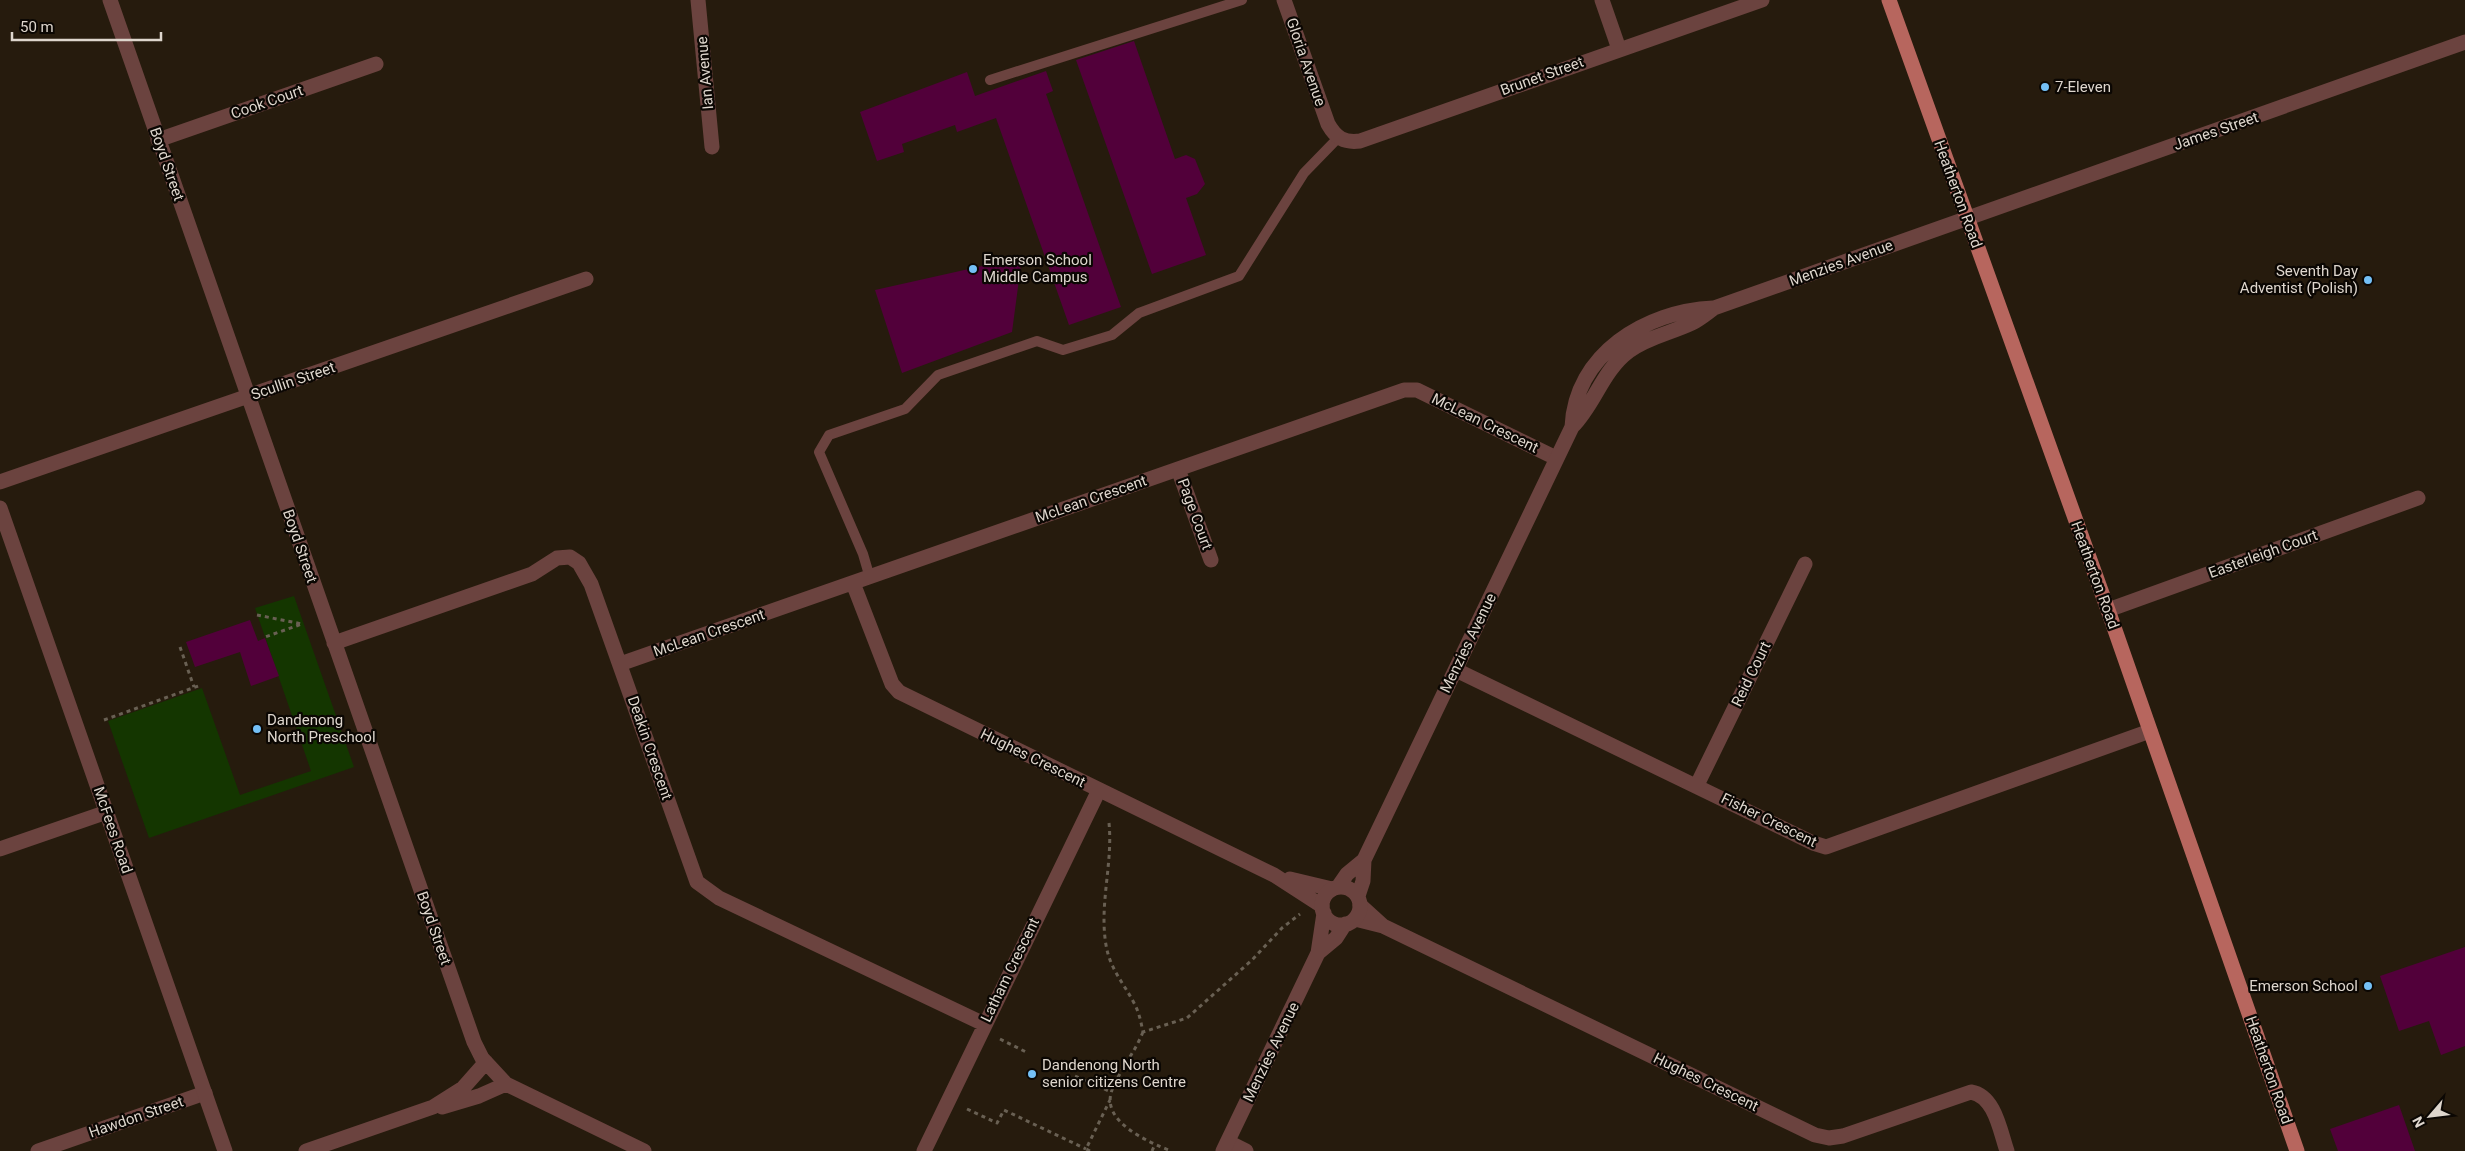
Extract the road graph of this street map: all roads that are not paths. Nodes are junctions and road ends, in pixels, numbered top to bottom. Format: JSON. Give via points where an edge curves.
{"nodes":[{"id":1,"x":110,"y":0,"type":"edge"},
{"id":2,"x":698,"y":0,"type":"edge"},
{"id":3,"x":1242,"y":0,"type":"edge"},
{"id":4,"x":1284,"y":0,"type":"edge"},
{"id":5,"x":1602,"y":0,"type":"edge"},
{"id":6,"x":1762,"y":0,"type":"edge"},
{"id":7,"x":1889,"y":0,"type":"edge"},
{"id":8,"x":2465,"y":42,"type":"edge"},
{"id":9,"x":1619,"y":49,"type":"junction"},
{"id":10,"x":376,"y":64,"type":"dead end"},
{"id":11,"x":990,"y":80,"type":"dead end"},
{"id":12,"x":1338,"y":138,"type":"junction"},
{"id":13,"x":158,"y":140,"type":"junction"},
{"id":14,"x":712,"y":147,"type":"dead end"},
{"id":15,"x":1967,"y":218,"type":"junction"},
{"id":16,"x":586,"y":279,"type":"dead end"},
{"id":17,"x":248,"y":396,"type":"junction"},
{"id":18,"x":1556,"y":458,"type":"junction"},
{"id":19,"x":1178,"y":469,"type":"junction"},
{"id":20,"x":0,"y":482,"type":"edge"},
{"id":21,"x":2418,"y":498,"type":"dead end"},
{"id":22,"x":0,"y":508,"type":"edge"},
{"id":23,"x":1211,"y":560,"type":"dead end"},
{"id":24,"x":1805,"y":564,"type":"dead end"},
{"id":25,"x":870,"y":578,"type":"junction"},
{"id":26,"x":853,"y":583,"type":"junction"},
{"id":27,"x":2108,"y":610,"type":"junction"},
{"id":28,"x":334,"y":643,"type":"junction"},
{"id":29,"x":620,"y":664,"type":"junction"},
{"id":30,"x":1456,"y":670,"type":"junction"},
{"id":31,"x":2150,"y":731,"type":"junction"},
{"id":32,"x":1697,"y":785,"type":"junction"},
{"id":33,"x":1098,"y":790,"type":"junction"},
{"id":34,"x":106,"y":812,"type":"junction"},
{"id":35,"x":0,"y":849,"type":"edge"},
{"id":36,"x":1364,"y":860,"type":"junction"},
{"id":37,"x":1274,"y":874,"type":"junction"},
{"id":38,"x":1335,"y":888,"type":"junction"},
{"id":39,"x":1323,"y":909,"type":"junction"},
{"id":40,"x":1354,"y":911,"type":"junction"},
{"id":41,"x":1318,"y":954,"type":"junction"},
{"id":42,"x":984,"y":1024,"type":"junction"},
{"id":43,"x":486,"y":1062,"type":"junction"},
{"id":44,"x":506,"y":1084,"type":"junction"},
{"id":45,"x":205,"y":1093,"type":"junction"},
{"id":46,"x":433,"y":1107,"type":"junction"},
{"id":47,"x":1226,"y":1147,"type":"edge"},
{"id":48,"x":38,"y":1151,"type":"edge"},
{"id":49,"x":225,"y":1151,"type":"edge"},
{"id":50,"x":306,"y":1151,"type":"edge"},
{"id":51,"x":644,"y":1151,"type":"edge"},
{"id":52,"x":924,"y":1151,"type":"edge"},
{"id":53,"x":1246,"y":1151,"type":"edge"},
{"id":54,"x":2007,"y":1151,"type":"edge"},
{"id":55,"x":2297,"y":1151,"type":"edge"}],
"edges":[{"from":1,"to":13,"type":"street","name":"Boyd Street"},
{"from":2,"to":14,"type":"street","name":"Ian Avenue"},
{"from":3,"to":11,"type":"lane"},
{"from":4,"to":12,"type":"street","name":"Gloria Avenue","via":[[1328,124]]},
{"from":5,"to":9,"type":"street"},
{"from":6,"to":9,"type":"street","name":"Brunet Street"},
{"from":7,"to":15,"type":"main road","name":"Heatherton Road"},
{"from":8,"to":15,"type":"street","name":"James Street"},
{"from":9,"to":12,"type":"street","name":"Brunet Street","via":[[1360,141]]},
{"from":10,"to":13,"type":"street","name":"Cook Court"},
{"from":12,"to":25,"type":"lane","via":[[1304,173],[1239,276],[1139,313],[1112,335],[1063,350],[1037,341],[938,375],[905,409],[829,435],[819,452],[863,554]]},
{"from":13,"to":17,"type":"street","name":"Boyd Street"},
{"from":15,"to":18,"type":"street","name":"Menzies Avenue","via":[[1714,308],[1692,323],[1641,344],[1605,375]]},
{"from":15,"to":27,"type":"main road","name":"Heatherton Road"},
{"from":16,"to":17,"type":"street","name":"Scullin Street"},
{"from":17,"to":20,"type":"street","name":"Scullin Street"},
{"from":17,"to":28,"type":"street","name":"Boyd Street"},
{"from":18,"to":19,"type":"street","name":"McLean Crescent","via":[[1417,390],[1404,390]]},
{"from":18,"to":30,"type":"street","name":"Menzies Avenue"},
{"from":19,"to":23,"type":"street","name":"Page Court"},
{"from":19,"to":25,"type":"street","name":"McLean Crescent"},
{"from":21,"to":27,"type":"street","name":"Easterleigh Court"},
{"from":22,"to":34,"type":"street","name":"McFees Road"},
{"from":24,"to":32,"type":"street","name":"Reid Court"},
{"from":25,"to":26,"type":"street","name":"McLean Crescent"},
{"from":26,"to":29,"type":"street","name":"McLean Crescent"},
{"from":26,"to":33,"type":"street","name":"Hughes Crescent","via":[[892,684],[899,692]]},
{"from":27,"to":31,"type":"main road","name":"Heatherton Road"},
{"from":28,"to":29,"type":"street","name":"Deakin Crescent","via":[[532,574],[557,558],[570,557],[579,563],[588,579]]},
{"from":28,"to":43,"type":"street","name":"Boyd Street","via":[[474,1042]]},
{"from":29,"to":42,"type":"street","name":"Deakin Crescent","via":[[697,882],[720,898]]},
{"from":30,"to":32,"type":"street","name":"Fisher Crescent"},
{"from":30,"to":36,"type":"street","name":"Menzies Avenue"},
{"from":31,"to":32,"type":"street","name":"Fisher Crescent","via":[[1826,846]]},
{"from":31,"to":55,"type":"main road","name":"Heatherton Road"},
{"from":33,"to":37,"type":"street","name":"Hughes Crescent"},
{"from":33,"to":42,"type":"street","name":"Latham Crescent"},
{"from":34,"to":35,"type":"street"},
{"from":34,"to":45,"type":"street","name":"McFees Road"},
{"from":36,"to":38,"type":"street","name":"Menzies Avenue"},
{"from":36,"to":40,"type":"street","name":"Menzies Avenue","via":[[1363,881]]},
{"from":37,"to":38,"type":"street","name":"Hughes Crescent"},
{"from":37,"to":39,"type":"street","name":"Hughes Crescent"},
{"from":38,"to":39,"type":"street","via":[[1325,896]]},
{"from":38,"to":40,"type":"street","via":[[1349,888]]},
{"from":39,"to":40,"type":"street","via":[[1332,922]]},
{"from":39,"to":41,"type":"street","name":"Menzies Avenue"},
{"from":40,"to":41,"type":"street","name":"Menzies Avenue","via":[[1336,938]]},
{"from":40,"to":54,"type":"street","name":"Hughes Crescent","via":[[1816,1135],[1843,1136],[1971,1092],[1979,1093],[1991,1105]]},
{"from":41,"to":47,"type":"street","name":"Menzies Avenue"},
{"from":42,"to":52,"type":"street","name":"Latham Crescent"},
{"from":43,"to":44,"type":"street","name":"Boyd Street"},
{"from":43,"to":46,"type":"street","via":[[463,1088]]},
{"from":44,"to":46,"type":"street","via":[[480,1096]]},
{"from":44,"to":51,"type":"street"},
{"from":45,"to":48,"type":"street","name":"Hawdon Street"},
{"from":45,"to":49,"type":"street","name":"McFees Road"},
{"from":46,"to":50,"type":"street"},
{"from":47,"to":53,"type":"street"}]}
